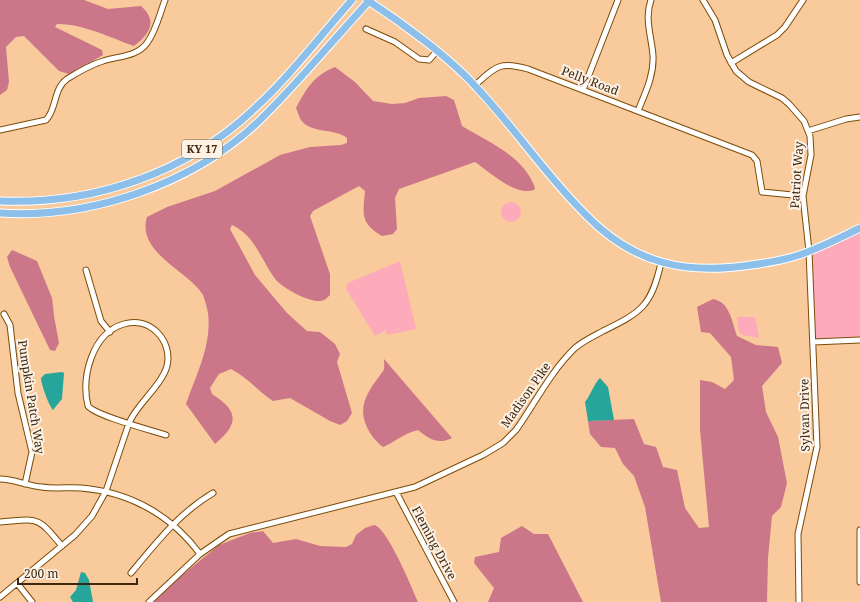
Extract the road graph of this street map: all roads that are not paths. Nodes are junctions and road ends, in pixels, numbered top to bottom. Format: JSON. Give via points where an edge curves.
{"nodes":[{"id":1,"x":165,"y":0,"type":"edge"},
{"id":2,"x":352,"y":0,"type":"edge"},
{"id":3,"x":368,"y":0,"type":"edge"},
{"id":4,"x":618,"y":0,"type":"edge"},
{"id":5,"x":651,"y":0,"type":"edge"},
{"id":6,"x":803,"y":0,"type":"edge"},
{"id":7,"x":705,"y":1,"type":"edge"},
{"id":8,"x":366,"y":29,"type":"dead end"},
{"id":9,"x":436,"y":52,"type":"junction"},
{"id":10,"x":731,"y":63,"type":"junction"},
{"id":11,"x":475,"y":85,"type":"junction"},
{"id":12,"x":583,"y":90,"type":"junction"},
{"id":13,"x":638,"y":111,"type":"junction"},
{"id":14,"x":860,"y":117,"type":"edge"},
{"id":15,"x":0,"y":130,"type":"edge"},
{"id":16,"x":808,"y":131,"type":"junction"},
{"id":17,"x":803,"y":196,"type":"junction"},
{"id":18,"x":0,"y":201,"type":"edge"},
{"id":19,"x":0,"y":213,"type":"edge"},
{"id":20,"x":860,"y":228,"type":"edge"},
{"id":21,"x":809,"y":251,"type":"junction"},
{"id":22,"x":662,"y":263,"type":"junction"},
{"id":23,"x":86,"y":270,"type":"dead end"},
{"id":24,"x":4,"y":314,"type":"dead end"},
{"id":25,"x":110,"y":332,"type":"junction"},
{"id":26,"x":860,"y":340,"type":"edge"},
{"id":27,"x":813,"y":342,"type":"junction"},
{"id":28,"x":129,"y":423,"type":"junction"},
{"id":29,"x":166,"y":435,"type":"dead end"},
{"id":30,"x":0,"y":479,"type":"edge"},
{"id":31,"x":25,"y":484,"type":"junction"},
{"id":32,"x":106,"y":491,"type":"junction"},
{"id":33,"x":396,"y":492,"type":"junction"},
{"id":34,"x":213,"y":493,"type":"dead end"},
{"id":35,"x":0,"y":522,"type":"edge"},
{"id":36,"x":172,"y":524,"type":"junction"},
{"id":37,"x":860,"y":530,"type":"edge"},
{"id":38,"x":62,"y":546,"type":"junction"},
{"id":39,"x":200,"y":554,"type":"junction"},
{"id":40,"x":131,"y":573,"type":"dead end"},
{"id":41,"x":860,"y":582,"type":"edge"},
{"id":42,"x":17,"y":583,"type":"junction"},
{"id":43,"x":0,"y":597,"type":"edge"},
{"id":44,"x":32,"y":602,"type":"edge"},
{"id":45,"x":149,"y":602,"type":"edge"},
{"id":46,"x":454,"y":602,"type":"edge"},
{"id":47,"x":799,"y":602,"type":"edge"}],
"edges":[{"from":1,"to":15,"type":"street","via":[[145,46],[122,58],[100,62],[68,79],[60,87],[46,120]]},
{"from":2,"to":18,"type":"main road","number":"KY 17","via":[[278,86],[234,126],[203,149],[153,174],[100,192],[46,201]]},
{"from":3,"to":9,"type":"main road"},
{"from":3,"to":19,"type":"main road","number":"KY 17","via":[[258,122],[194,168],[147,189],[106,202],[47,212]]},
{"from":4,"to":12,"type":"street"},
{"from":5,"to":13,"type":"street","via":[[648,23],[653,56],[652,72]]},
{"from":6,"to":10,"type":"street","via":[[777,35]]},
{"from":7,"to":10,"type":"street","name":"Patriot Way"},
{"from":8,"to":9,"type":"street","via":[[395,42],[420,59],[429,60]]},
{"from":9,"to":11,"type":"main road"},
{"from":10,"to":16,"type":"street","name":"Patriot Way","via":[[749,82],[782,98],[797,111]]},
{"from":11,"to":12,"type":"street","name":"Pelly Road","via":[[492,70],[502,65],[513,65]]},
{"from":11,"to":22,"type":"main road","via":[[564,192],[593,222],[625,246]]},
{"from":12,"to":13,"type":"street","name":"Pelly Road"},
{"from":13,"to":17,"type":"street","name":"Pelly Road","via":[[752,154],[757,161],[762,192]]},
{"from":14,"to":16,"type":"street","via":[[846,118]]},
{"from":16,"to":17,"type":"street","name":"Patriot Way","via":[[811,155]]},
{"from":17,"to":21,"type":"street","name":"Patriot Way"},
{"from":20,"to":21,"type":"main road"},
{"from":21,"to":22,"type":"main road","via":[[774,261],[729,268],[696,269]]},
{"from":21,"to":27,"type":"street","name":"Sylvan Drive"},
{"from":22,"to":33,"type":"street","name":"Madison Pike","via":[[650,297],[644,306],[634,315],[576,347],[510,438],[456,469]]},
{"from":23,"to":25,"type":"street","via":[[101,320]]},
{"from":24,"to":31,"type":"street","name":"Pumpkin Patch Way","via":[[10,325],[18,393],[32,452]]},
{"from":25,"to":28,"type":"street","via":[[98,345],[89,363],[86,381],[88,406],[95,412]]},
{"from":25,"to":28,"type":"street","via":[[124,324],[144,324],[159,334],[168,351],[165,371]]},
{"from":26,"to":27,"type":"street"},
{"from":27,"to":47,"type":"street","name":"Sylvan Drive","via":[[817,447],[798,534]]},
{"from":28,"to":29,"type":"street"},
{"from":28,"to":32,"type":"street"},
{"from":30,"to":31,"type":"street"},
{"from":31,"to":32,"type":"street","via":[[42,488]]},
{"from":32,"to":36,"type":"street","via":[[143,505]]},
{"from":32,"to":38,"type":"street","via":[[85,525]]},
{"from":33,"to":39,"type":"street","name":"Madison Pike","via":[[239,531]]},
{"from":33,"to":46,"type":"street","name":"Fleming Drive"},
{"from":34,"to":36,"type":"street","via":[[196,503]]},
{"from":35,"to":38,"type":"street","via":[[33,519],[40,521]]},
{"from":36,"to":39,"type":"street"},
{"from":36,"to":40,"type":"street"},
{"from":37,"to":41,"type":"street"},
{"from":38,"to":42,"type":"street"},
{"from":39,"to":45,"type":"street","name":"Madison Pike"},
{"from":42,"to":43,"type":"street"},
{"from":42,"to":44,"type":"street"}]}
